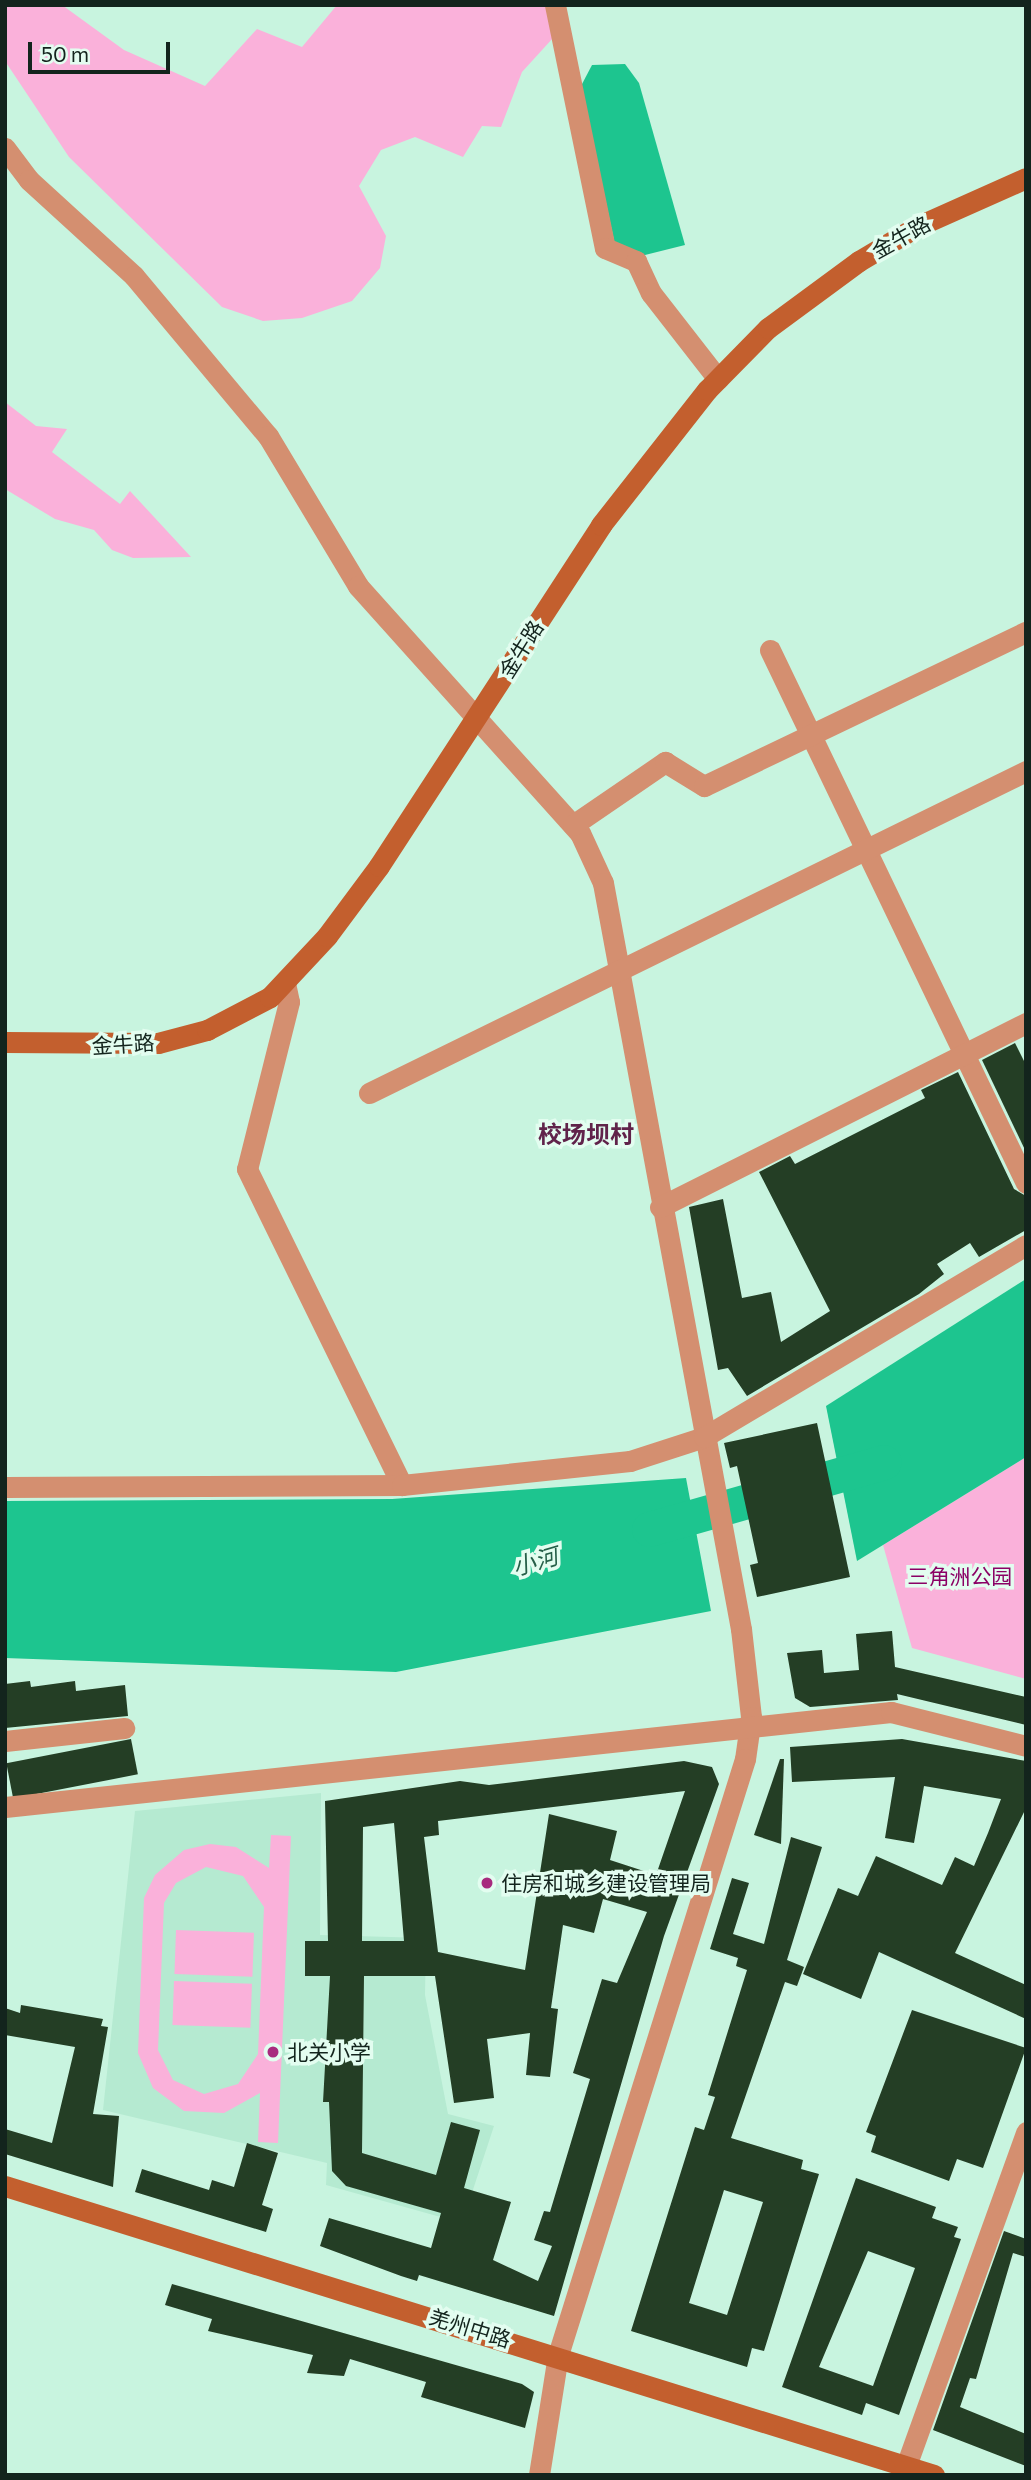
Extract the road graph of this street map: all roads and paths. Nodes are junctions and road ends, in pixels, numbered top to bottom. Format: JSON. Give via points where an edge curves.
{"nodes":[{"id":1,"x":555,"y":5,"type":"edge"},
{"id":2,"x":5,"y":148,"type":"edge"},
{"id":3,"x":1026,"y":178,"type":"edge"},
{"id":4,"x":718,"y":379,"type":"junction"},
{"id":5,"x":1026,"y":632,"type":"edge"},
{"id":6,"x":770,"y":650,"type":"dead end"},
{"id":7,"x":479,"y":717,"type":"junction"},
{"id":8,"x":811,"y":735,"type":"junction"},
{"id":9,"x":1026,"y":771,"type":"edge"},
{"id":10,"x":573,"y":825,"type":"junction"},
{"id":11,"x":866,"y":850,"type":"junction"},
{"id":12,"x":618,"y":974,"type":"junction"},
{"id":13,"x":285,"y":984,"type":"junction"},
{"id":14,"x":1026,"y":1023,"type":"edge"},
{"id":15,"x":5,"y":1042,"type":"edge"},
{"id":16,"x":964,"y":1054,"type":"junction"},
{"id":17,"x":369,"y":1093,"type":"dead end"},
{"id":18,"x":1026,"y":1182,"type":"edge"},
{"id":19,"x":660,"y":1207,"type":"junction"},
{"id":20,"x":1026,"y":1245,"type":"edge"},
{"id":21,"x":705,"y":1443,"type":"junction"},
{"id":22,"x":402,"y":1485,"type":"junction"},
{"id":23,"x":5,"y":1487,"type":"edge"},
{"id":24,"x":749,"y":1727,"type":"junction"},
{"id":25,"x":124,"y":1728,"type":"dead end"},
{"id":26,"x":5,"y":1741,"type":"edge"},
{"id":27,"x":1026,"y":1745,"type":"edge"},
{"id":28,"x":5,"y":1807,"type":"edge"},
{"id":29,"x":1026,"y":2132,"type":"edge"},
{"id":30,"x":5,"y":2186,"type":"edge"},
{"id":31,"x":5,"y":2200,"type":"edge"},
{"id":32,"x":556,"y":2362,"type":"junction"},
{"id":33,"x":897,"y":2470,"type":"edge"},
{"id":34,"x":539,"y":2475,"type":"edge"},
{"id":35,"x":934,"y":2475,"type":"edge"}],
"edges":[{"from":1,"to":4,"type":"street","via":[[605,248],[636,261],[651,293]]},
{"from":2,"to":7,"type":"street","via":[[29,180],[134,276],[268,436],[358,586]]},
{"from":3,"to":4,"type":"main road","name":"金牛路","via":[[870,254],[786,313]]},
{"from":4,"to":7,"type":"main road","name":"金牛路","via":[[601,526]]},
{"from":5,"to":8,"type":"street"},
{"from":6,"to":8,"type":"street"},
{"from":7,"to":10,"type":"street"},
{"from":7,"to":13,"type":"main road","name":"金牛路","via":[[379,866]]},
{"from":8,"to":10,"type":"street","via":[[704,786],[665,762]]},
{"from":8,"to":11,"type":"street"},
{"from":9,"to":11,"type":"street"},
{"from":10,"to":12,"type":"street","via":[[603,883]]},
{"from":11,"to":12,"type":"street"},
{"from":11,"to":16,"type":"street"},
{"from":12,"to":17,"type":"street"},
{"from":12,"to":19,"type":"street"},
{"from":13,"to":15,"type":"main road","name":"金牛路","via":[[238,1016],[158,1043]]},
{"from":13,"to":22,"type":"street","via":[[289,1002],[247,1169]]},
{"from":14,"to":16,"type":"street"},
{"from":16,"to":18,"type":"street"},
{"from":16,"to":19,"type":"street"},
{"from":19,"to":21,"type":"street"},
{"from":20,"to":21,"type":"street"},
{"from":21,"to":22,"type":"street","via":[[629,1461]]},
{"from":21,"to":24,"type":"street","via":[[741,1629]]},
{"from":22,"to":23,"type":"street"},
{"from":24,"to":27,"type":"street","via":[[891,1712]]},
{"from":24,"to":28,"type":"street"},
{"from":24,"to":32,"type":"street","via":[[719,1846]]},
{"from":25,"to":26,"type":"street"},
{"from":29,"to":33,"type":"street"},
{"from":30,"to":32,"type":"main road","name":"羌州中路"},
{"from":31,"to":32,"type":"main road","name":"羌州中路"},
{"from":32,"to":33,"type":"main road","name":"羌州中路"},
{"from":32,"to":34,"type":"street"},
{"from":33,"to":35,"type":"main road","name":"羌州中路"}]}
